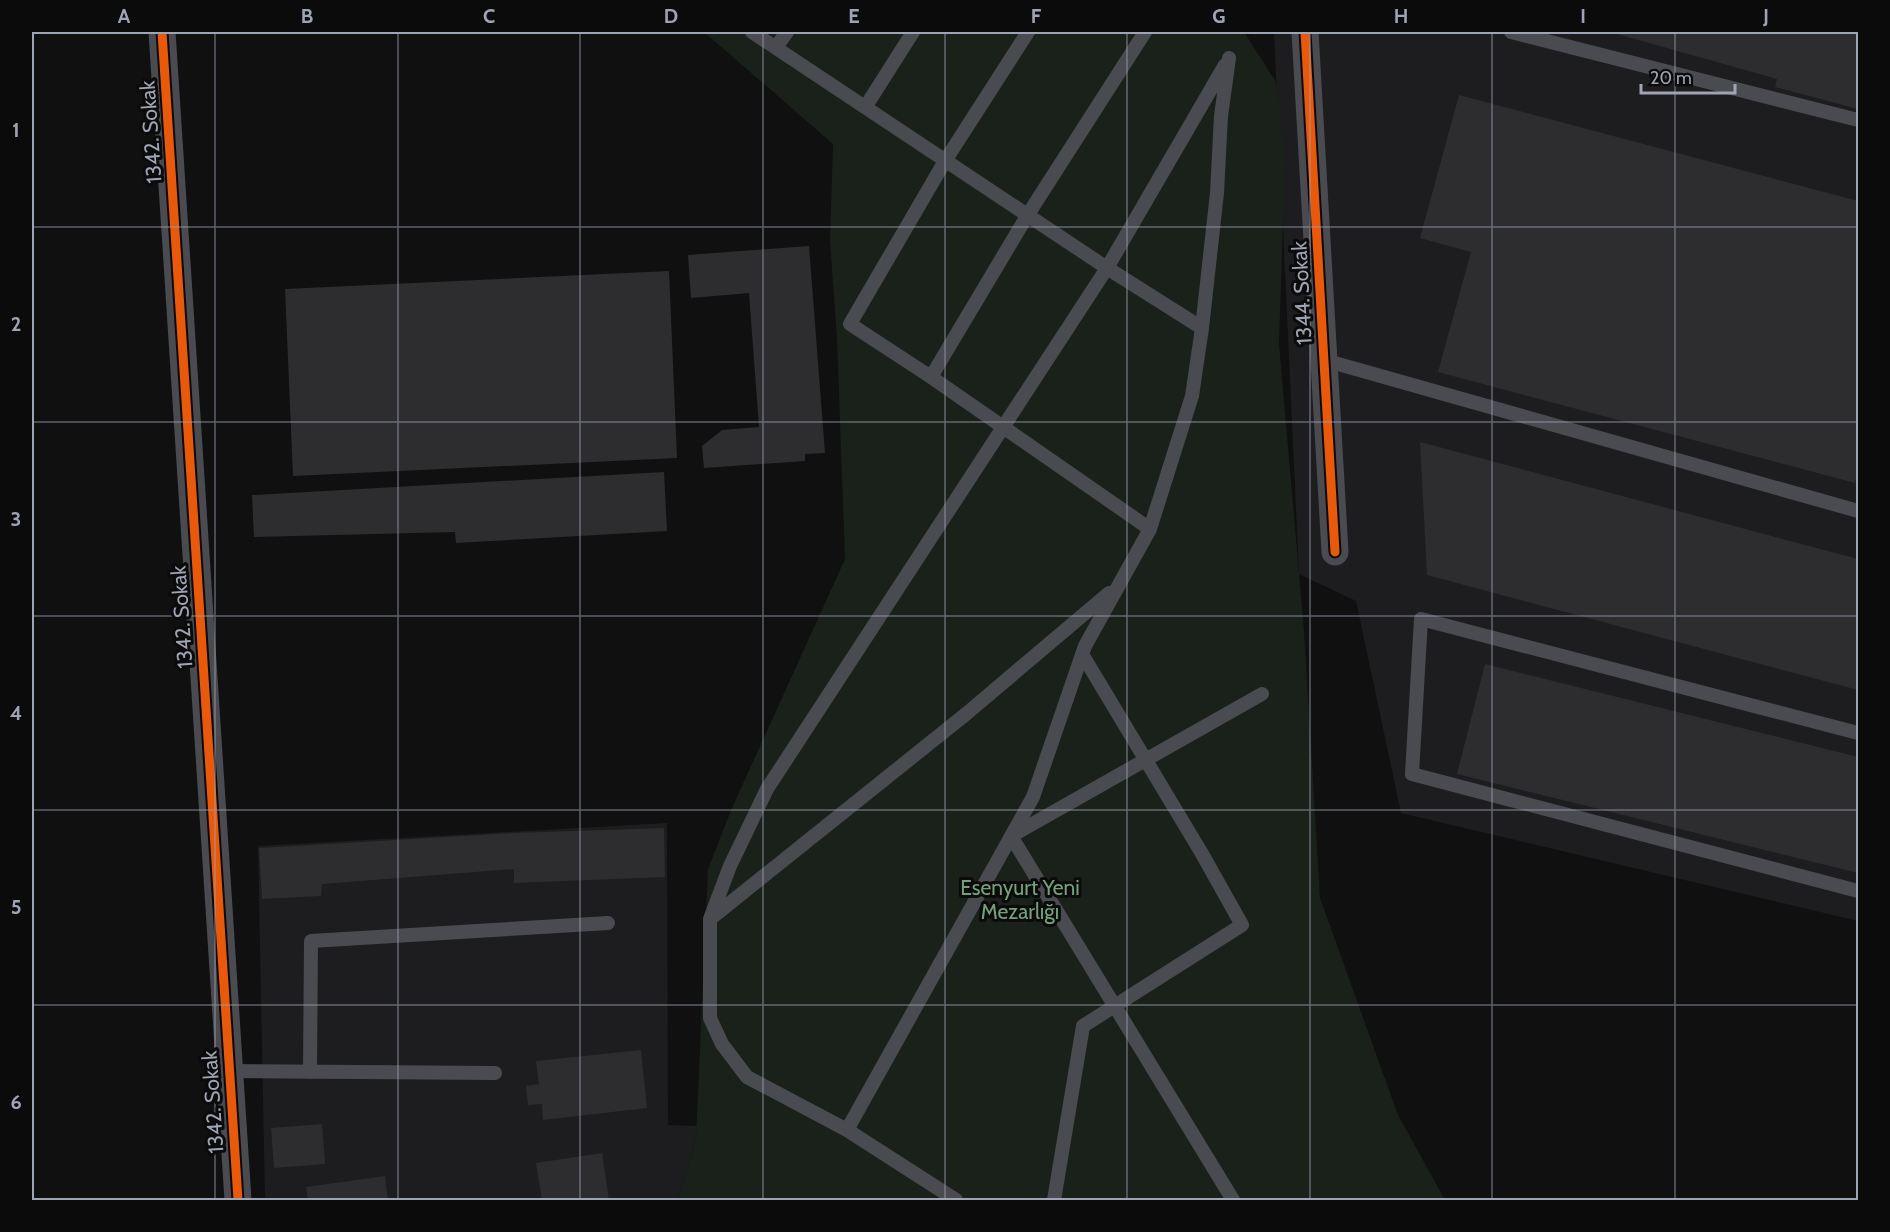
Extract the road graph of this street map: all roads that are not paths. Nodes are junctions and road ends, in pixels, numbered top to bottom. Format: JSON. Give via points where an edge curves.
{"nodes":[{"id":1,"x":162,"y":32,"type":"edge"},
{"id":2,"x":752,"y":32,"type":"edge"},
{"id":3,"x":787,"y":32,"type":"edge"},
{"id":4,"x":913,"y":32,"type":"edge"},
{"id":5,"x":1028,"y":32,"type":"edge"},
{"id":6,"x":1145,"y":32,"type":"edge"},
{"id":7,"x":1305,"y":32,"type":"edge"},
{"id":8,"x":1511,"y":32,"type":"edge"},
{"id":9,"x":776,"y":47,"type":"junction"},
{"id":10,"x":866,"y":106,"type":"junction"},
{"id":11,"x":1858,"y":120,"type":"edge"},
{"id":12,"x":945,"y":161,"type":"junction"},
{"id":13,"x":1027,"y":216,"type":"junction"},
{"id":14,"x":1107,"y":268,"type":"junction"},
{"id":15,"x":1202,"y":328,"type":"junction"},
{"id":16,"x":1324,"y":360,"type":"junction"},
{"id":17,"x":931,"y":378,"type":"junction"},
{"id":18,"x":1003,"y":427,"type":"junction"},
{"id":19,"x":1858,"y":511,"type":"edge"},
{"id":20,"x":1150,"y":529,"type":"junction"},
{"id":21,"x":1335,"y":552,"type":"dead end"},
{"id":22,"x":1116,"y":588,"type":"junction"},
{"id":23,"x":1082,"y":654,"type":"junction"},
{"id":24,"x":1263,"y":694,"type":"dead end"},
{"id":25,"x":1858,"y":733,"type":"edge"},
{"id":26,"x":1146,"y":760,"type":"junction"},
{"id":27,"x":1011,"y":836,"type":"junction"},
{"id":28,"x":1858,"y":891,"type":"edge"},
{"id":29,"x":710,"y":920,"type":"junction"},
{"id":30,"x":608,"y":923,"type":"dead end"},
{"id":31,"x":1114,"y":1005,"type":"junction"},
{"id":32,"x":229,"y":1071,"type":"junction"},
{"id":33,"x":310,"y":1072,"type":"junction"},
{"id":34,"x":495,"y":1073,"type":"dead end"},
{"id":35,"x":847,"y":1130,"type":"junction"},
{"id":36,"x":238,"y":1200,"type":"edge"},
{"id":37,"x":956,"y":1200,"type":"edge"},
{"id":38,"x":1054,"y":1200,"type":"edge"},
{"id":39,"x":1233,"y":1200,"type":"edge"}],
"edges":[{"from":1,"to":32,"type":"street","name":"1342. Sokak"},
{"from":2,"to":9,"type":"lane"},
{"from":3,"to":9,"type":"lane"},
{"from":4,"to":10,"type":"lane"},
{"from":5,"to":12,"type":"lane"},
{"from":6,"to":13,"type":"lane"},
{"from":7,"to":16,"type":"street","name":"1344. Sokak"},
{"from":8,"to":11,"type":"lane"},
{"from":9,"to":10,"type":"lane"},
{"from":10,"to":12,"type":"lane"},
{"from":12,"to":13,"type":"lane"},
{"from":12,"to":17,"type":"lane","via":[[849,324]]},
{"from":13,"to":14,"type":"lane"},
{"from":13,"to":17,"type":"lane"},
{"from":14,"to":15,"type":"lane"},
{"from":14,"to":15,"type":"lane","via":[[1229,58]]},
{"from":14,"to":18,"type":"lane"},
{"from":15,"to":20,"type":"lane","via":[[1192,396]]},
{"from":16,"to":19,"type":"lane"},
{"from":16,"to":21,"type":"street","name":"1344. Sokak"},
{"from":17,"to":18,"type":"lane"},
{"from":18,"to":20,"type":"lane"},
{"from":18,"to":29,"type":"lane","via":[[766,789]]},
{"from":20,"to":22,"type":"lane"},
{"from":22,"to":23,"type":"lane"},
{"from":22,"to":29,"type":"lane"},
{"from":23,"to":26,"type":"lane"},
{"from":23,"to":27,"type":"lane","via":[[1033,798]]},
{"from":24,"to":26,"type":"lane"},
{"from":25,"to":28,"type":"lane","via":[[1421,619],[1412,774]]},
{"from":26,"to":27,"type":"lane"},
{"from":26,"to":31,"type":"lane","via":[[1242,925]]},
{"from":27,"to":31,"type":"lane"},
{"from":27,"to":35,"type":"lane"},
{"from":29,"to":35,"type":"lane","via":[[710,1018],[722,1044],[747,1077]]},
{"from":30,"to":33,"type":"lane","via":[[310,941]]},
{"from":31,"to":38,"type":"lane","via":[[1083,1026]]},
{"from":31,"to":39,"type":"lane"},
{"from":32,"to":33,"type":"lane"},
{"from":32,"to":36,"type":"street","name":"1342. Sokak"},
{"from":33,"to":34,"type":"lane"},
{"from":35,"to":37,"type":"lane"}]}
